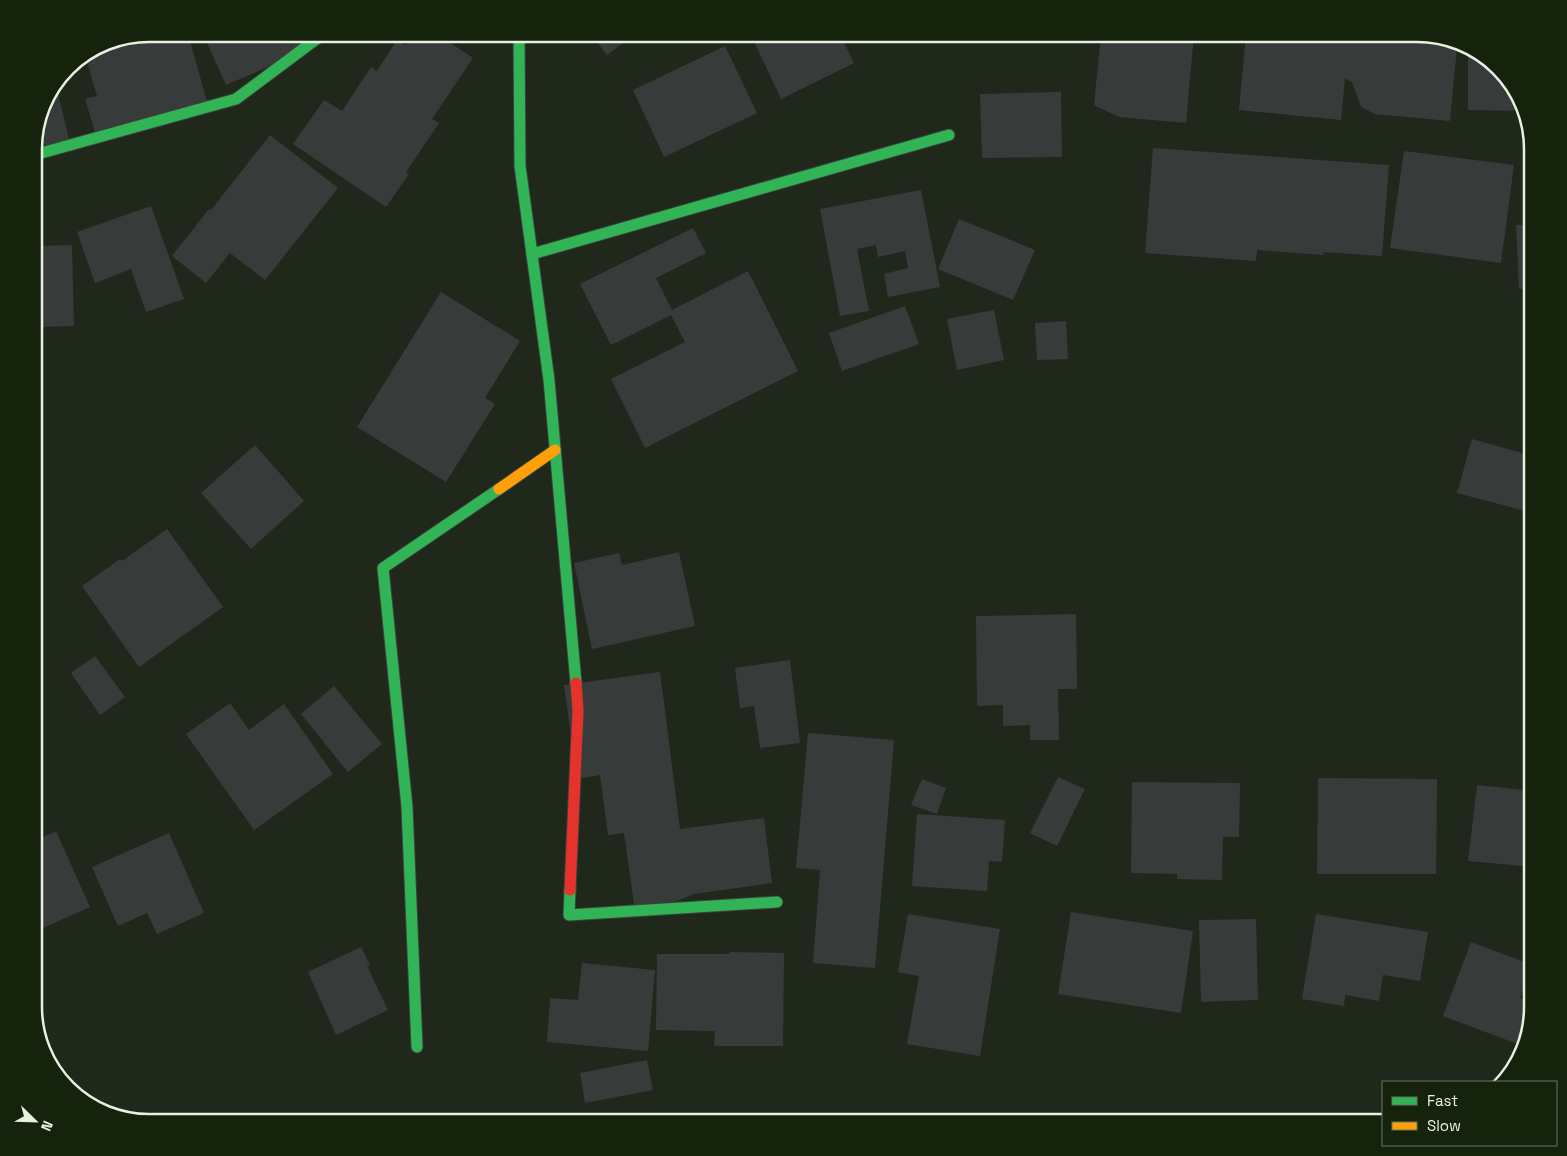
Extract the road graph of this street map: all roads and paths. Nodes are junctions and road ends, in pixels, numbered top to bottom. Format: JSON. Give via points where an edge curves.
{"nodes":[{"id":1,"x":311,"y":43,"type":"edge"},
{"id":2,"x":519,"y":43,"type":"edge"},
{"id":3,"x":949,"y":135,"type":"dead end"},
{"id":4,"x":43,"y":153,"type":"edge"},
{"id":5,"x":532,"y":254,"type":"junction"},
{"id":6,"x":555,"y":450,"type":"junction"},
{"id":7,"x":777,"y":902,"type":"dead end"},
{"id":8,"x":418,"y":1047,"type":"dead end"}],
"edges":[{"from":1,"to":4,"type":"street","via":[[236,99]]},
{"from":2,"to":5,"type":"street","via":[[520,166]]},
{"from":3,"to":5,"type":"street"},
{"from":5,"to":6,"type":"street"},
{"from":6,"to":7,"type":"street","via":[[578,710],[569,915]]},
{"from":6,"to":8,"type":"street","via":[[383,568],[406,807]]}]}
